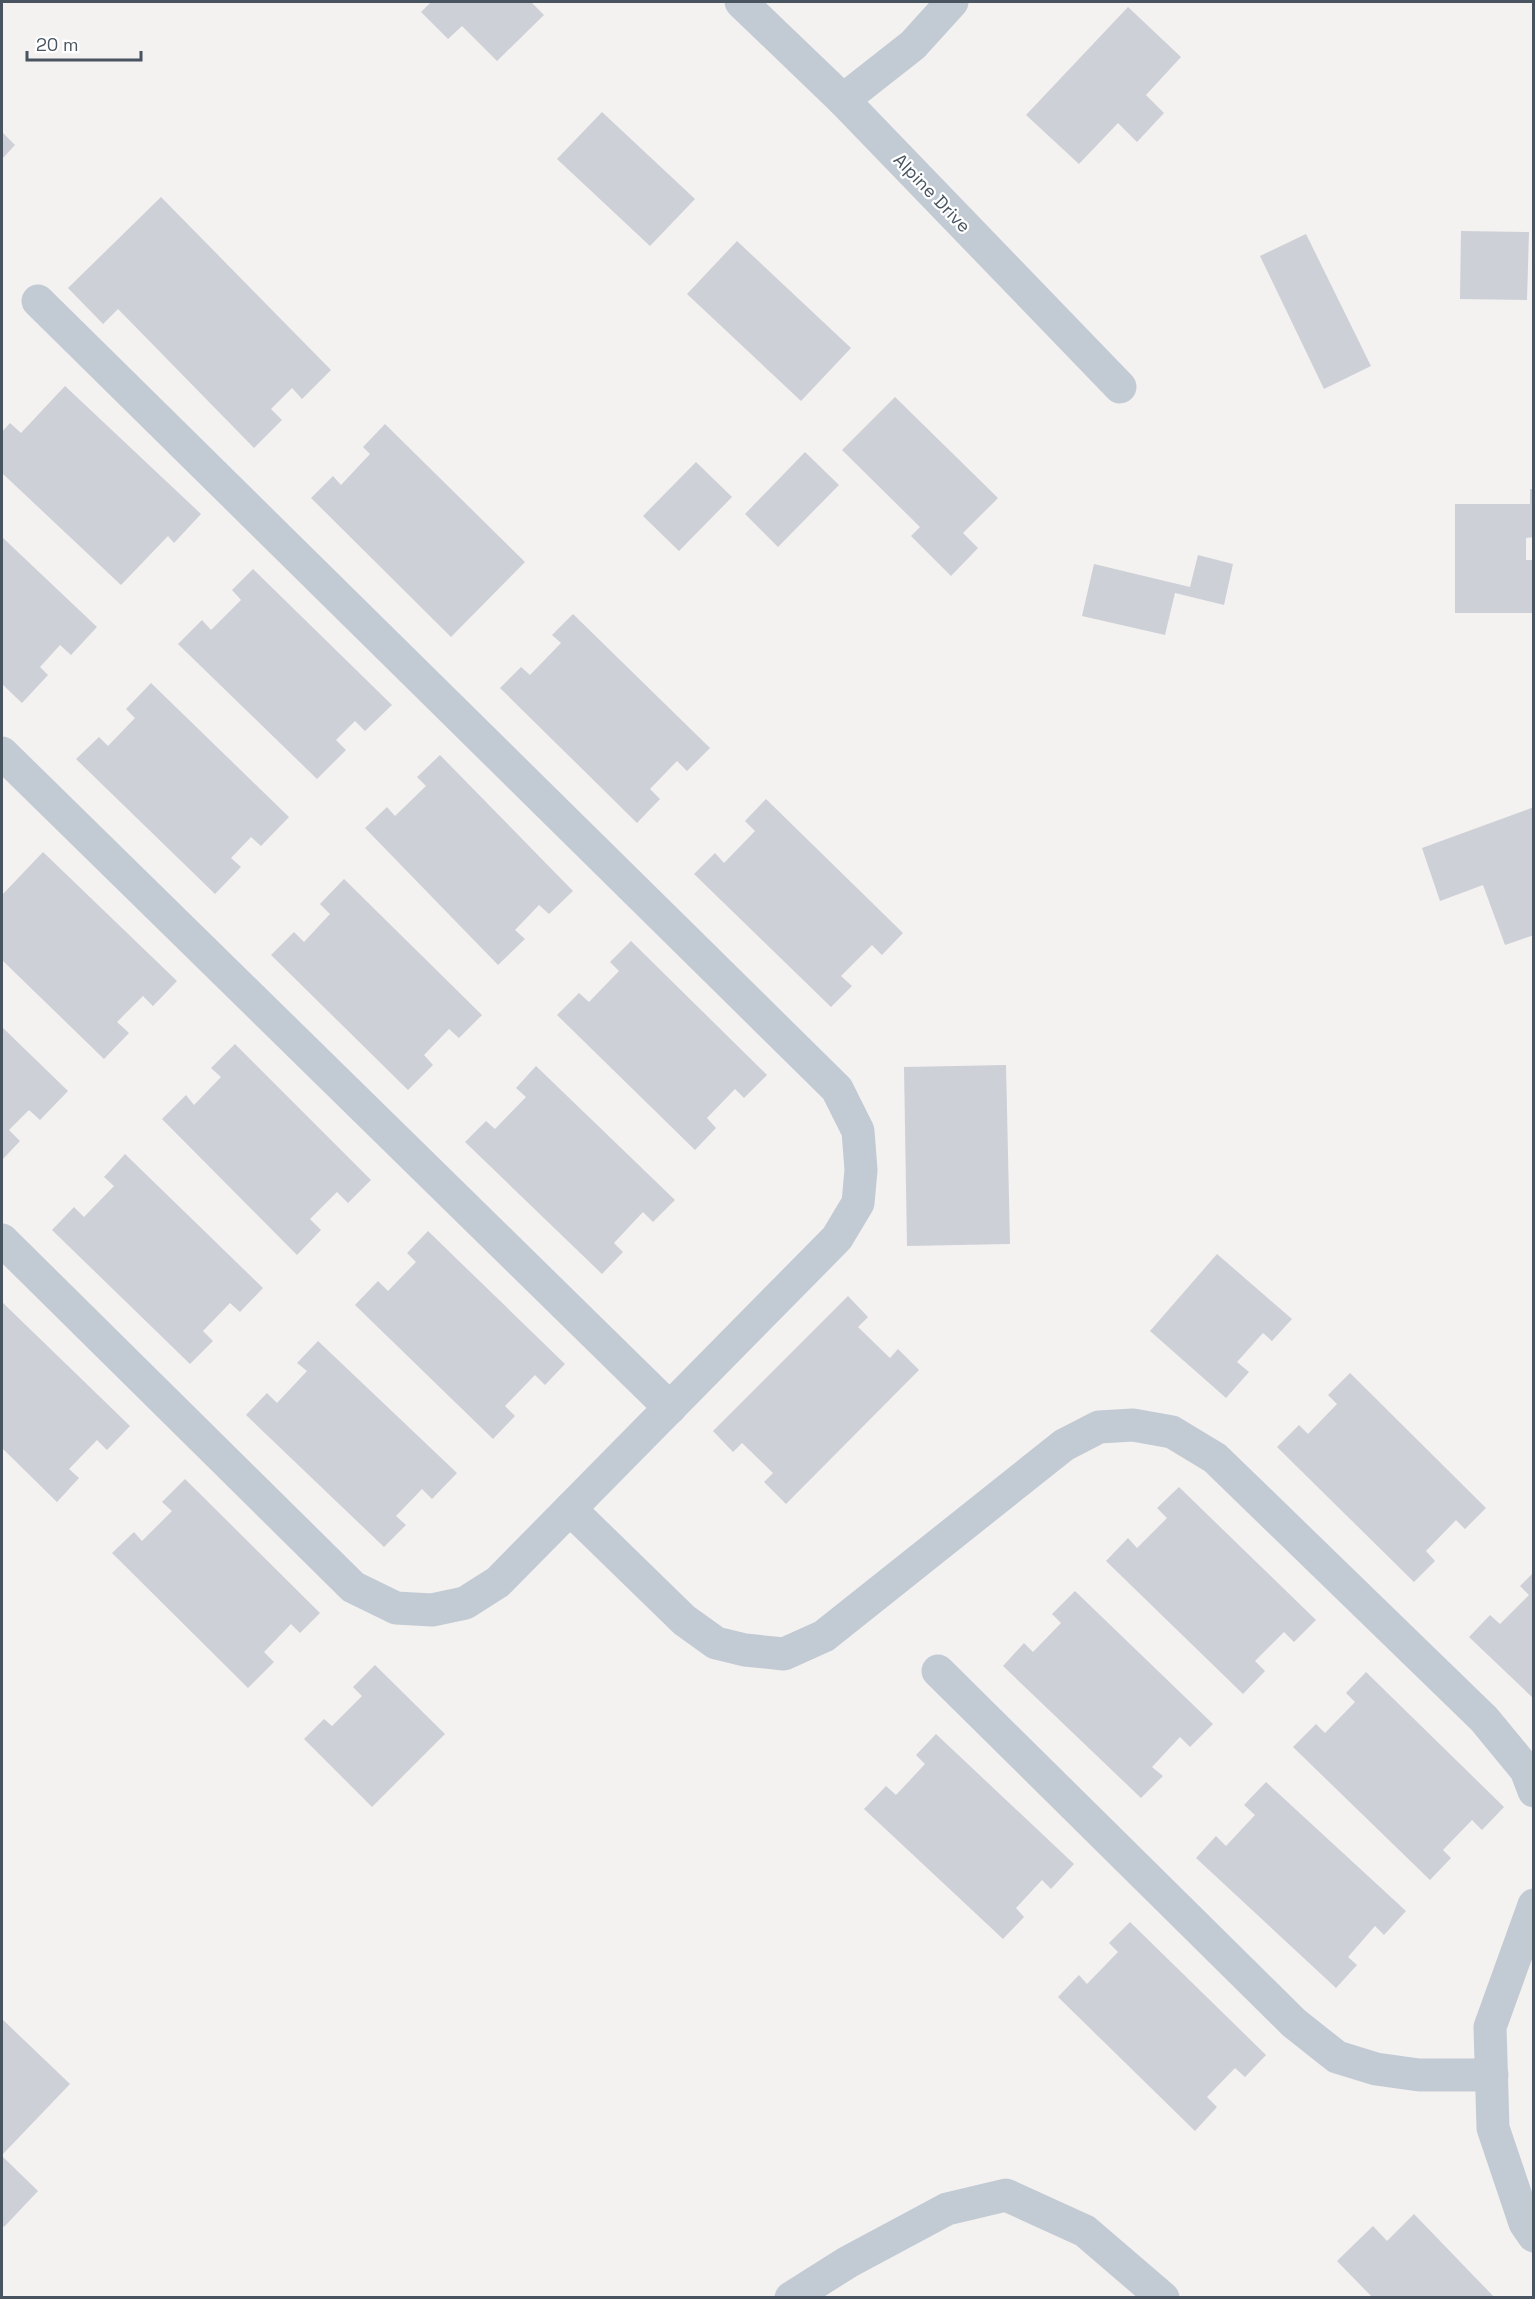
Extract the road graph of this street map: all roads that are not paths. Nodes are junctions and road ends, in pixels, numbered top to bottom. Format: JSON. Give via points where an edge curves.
{"nodes":[{"id":1,"x":741,"y":2,"type":"edge"},
{"id":2,"x":952,"y":2,"type":"edge"},
{"id":3,"x":843,"y":100,"type":"junction"},
{"id":4,"x":38,"y":301,"type":"dead end"},
{"id":5,"x":1120,"y":387,"type":"dead end"},
{"id":6,"x":2,"y":753,"type":"edge"},
{"id":7,"x":2,"y":1240,"type":"edge"},
{"id":8,"x":670,"y":1408,"type":"junction"},
{"id":9,"x":570,"y":1509,"type":"junction"},
{"id":10,"x":938,"y":1671,"type":"dead end"},
{"id":11,"x":1533,"y":1791,"type":"edge"},
{"id":12,"x":1533,"y":1905,"type":"edge"},
{"id":13,"x":1492,"y":2075,"type":"junction"},
{"id":14,"x":1533,"y":2236,"type":"edge"},
{"id":15,"x":791,"y":2298,"type":"edge"},
{"id":16,"x":1163,"y":2298,"type":"edge"}],
"edges":[{"from":1,"to":3,"type":"street","name":"Alpine Drive"},
{"from":2,"to":3,"type":"street","via":[[913,45]]},
{"from":3,"to":5,"type":"street","name":"Alpine Drive"},
{"from":4,"to":8,"type":"street","via":[[837,1089],[858,1131],[858,1203],[837,1238]]},
{"from":6,"to":8,"type":"street"},
{"from":7,"to":9,"type":"street","via":[[353,1587],[396,1608],[432,1610],[465,1603],[498,1582]]},
{"from":8,"to":9,"type":"street"},
{"from":9,"to":11,"type":"street","via":[[684,1620],[716,1643],[784,1654],[824,1636],[1064,1445],[1099,1427],[1132,1425],[1172,1432],[1215,1458],[1484,1719],[1526,1770]]},
{"from":10,"to":13,"type":"street","via":[[1294,2023],[1337,2057],[1376,2069],[1419,2075]]},
{"from":12,"to":13,"type":"street","via":[[1490,2027]]},
{"from":13,"to":14,"type":"street","via":[[1493,2128]]},
{"from":15,"to":16,"type":"street","via":[[848,2262],[947,2209],[1006,2195],[1085,2231]]}]}
